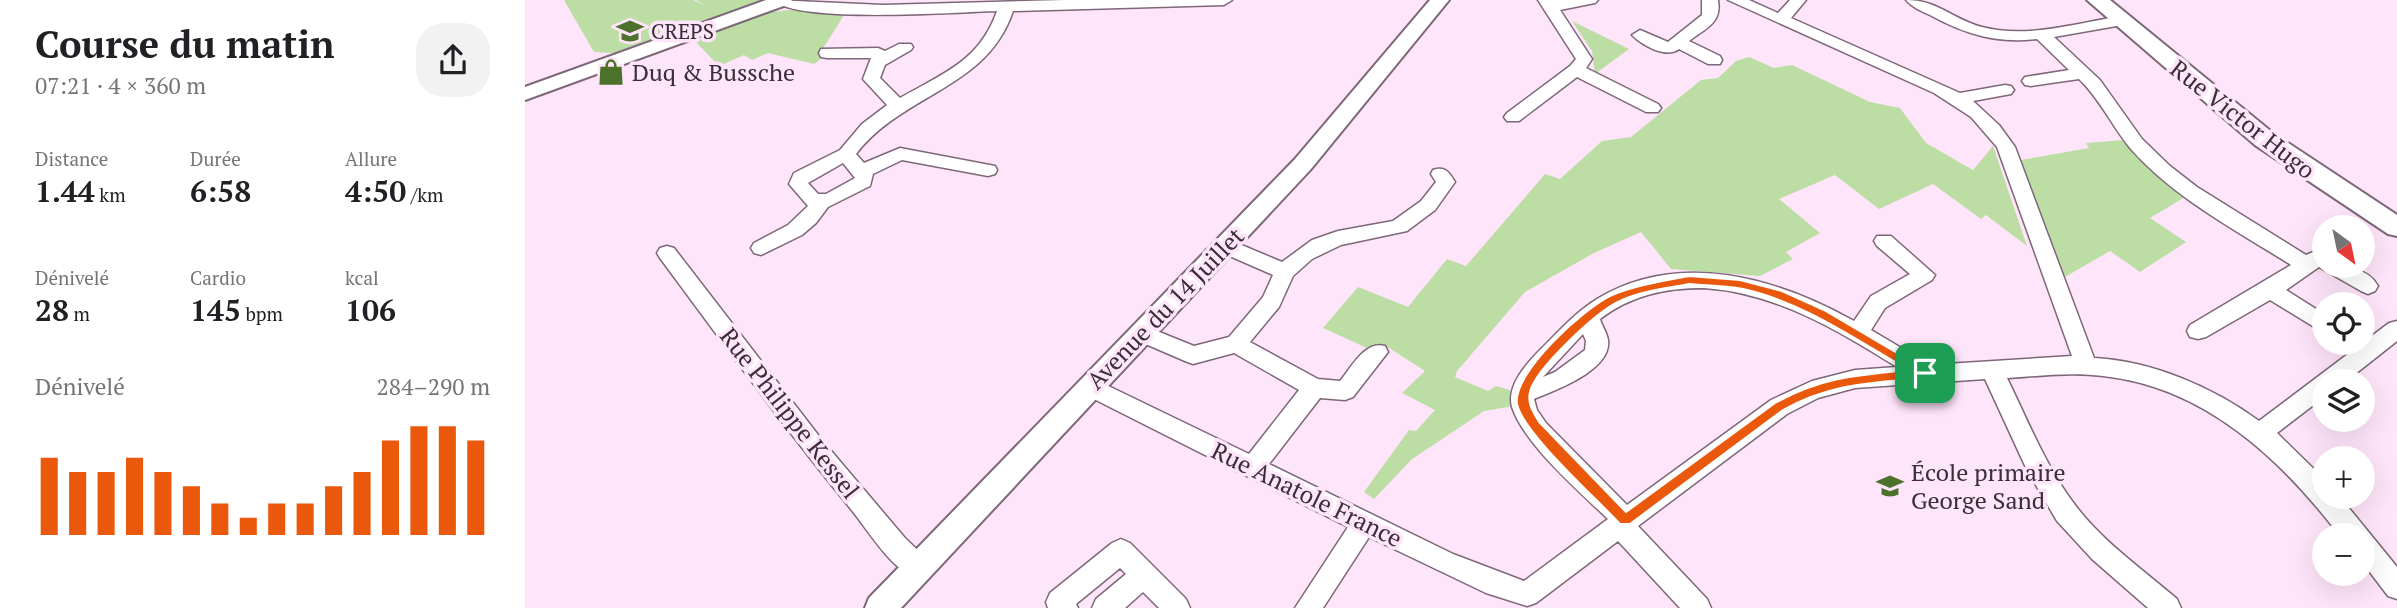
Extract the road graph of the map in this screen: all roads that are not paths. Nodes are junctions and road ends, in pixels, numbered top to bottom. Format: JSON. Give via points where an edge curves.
{"nodes":[{"id":1,"x":782,"y":0,"type":"edge"},
{"id":2,"x":1224,"y":0,"type":"edge"},
{"id":3,"x":1440,"y":0,"type":"edge"},
{"id":4,"x":1590,"y":0,"type":"edge"},
{"id":5,"x":1710,"y":0,"type":"edge"},
{"id":6,"x":1736,"y":0,"type":"edge"},
{"id":7,"x":1798,"y":0,"type":"edge"},
{"id":8,"x":1914,"y":0,"type":"edge"},
{"id":9,"x":2097,"y":0,"type":"edge"},
{"id":10,"x":1549,"y":4,"type":"edge"},
{"id":11,"x":1007,"y":6,"type":"junction"},
{"id":12,"x":1780,"y":19,"type":"junction"},
{"id":13,"x":2122,"y":21,"type":"junction"},
{"id":14,"x":2041,"y":34,"type":"junction"},
{"id":15,"x":1640,"y":35,"type":"dead end"},
{"id":16,"x":1678,"y":42,"type":"junction"},
{"id":17,"x":905,"y":47,"type":"dead end"},
{"id":18,"x":827,"y":53,"type":"dead end"},
{"id":19,"x":1714,"y":60,"type":"dead end"},
{"id":20,"x":879,"y":61,"type":"junction"},
{"id":21,"x":1576,"y":70,"type":"junction"},
{"id":22,"x":2083,"y":73,"type":"junction"},
{"id":23,"x":2031,"y":81,"type":"dead end"},
{"id":24,"x":2005,"y":90,"type":"dead end"},
{"id":25,"x":525,"y":94,"type":"edge"},
{"id":26,"x":1957,"y":99,"type":"junction"},
{"id":27,"x":898,"y":106,"type":"junction"},
{"id":28,"x":1652,"y":108,"type":"dead end"},
{"id":29,"x":1513,"y":117,"type":"dead end"},
{"id":30,"x":846,"y":154,"type":"junction"},
{"id":31,"x":988,"y":170,"type":"dead end"},
{"id":32,"x":862,"y":172,"type":"junction"},
{"id":33,"x":1440,"y":174,"type":"dead end"},
{"id":34,"x":821,"y":202,"type":"junction"},
{"id":35,"x":2397,"y":227,"type":"edge"},
{"id":36,"x":1884,"y":241,"type":"dead end"},
{"id":37,"x":1225,"y":246,"type":"junction"},
{"id":38,"x":761,"y":248,"type":"dead end"},
{"id":39,"x":667,"y":253,"type":"dead end"},
{"id":40,"x":2312,"y":261,"type":"edge"},
{"id":41,"x":2312,"y":265,"type":"edge"},
{"id":42,"x":1285,"y":272,"type":"junction"},
{"id":43,"x":2354,"y":278,"type":"edge"},
{"id":44,"x":2368,"y":286,"type":"dead end"},
{"id":45,"x":2270,"y":290,"type":"junction"},
{"id":46,"x":1588,"y":317,"type":"junction"},
{"id":47,"x":2312,"y":317,"type":"edge"},
{"id":48,"x":2397,"y":330,"type":"edge"},
{"id":49,"x":2198,"y":331,"type":"dead end"},
{"id":50,"x":1142,"y":333,"type":"junction"},
{"id":51,"x":1857,"y":334,"type":"junction"},
{"id":52,"x":2375,"y":341,"type":"edge"},
{"id":53,"x":1236,"y":344,"type":"junction"},
{"id":54,"x":1377,"y":352,"type":"dead end"},
{"id":55,"x":2353,"y":355,"type":"edge"},
{"id":56,"x":2086,"y":365,"type":"junction"},
{"id":57,"x":2340,"y":369,"type":"edge"},
{"id":58,"x":1992,"y":370,"type":"junction"},
{"id":59,"x":1925,"y":373,"type":"junction"},
{"id":60,"x":1090,"y":387,"type":"junction"},
{"id":61,"x":1314,"y":388,"type":"junction"},
{"id":62,"x":1523,"y":394,"type":"junction"},
{"id":63,"x":2312,"y":394,"type":"edge"},
{"id":64,"x":2260,"y":433,"type":"junction"},
{"id":65,"x":1253,"y":467,"type":"junction"},
{"id":66,"x":2312,"y":482,"type":"edge"},
{"id":67,"x":2334,"y":509,"type":"edge"},
{"id":68,"x":1365,"y":522,"type":"junction"},
{"id":69,"x":1622,"y":522,"type":"junction"},
{"id":70,"x":2346,"y":523,"type":"edge"},
{"id":71,"x":2375,"y":559,"type":"edge"},
{"id":72,"x":919,"y":568,"type":"junction"},
{"id":73,"x":1144,"y":575,"type":"junction"},
{"id":74,"x":2397,"y":587,"type":"edge"},
{"id":75,"x":1527,"y":601,"type":"edge"},
{"id":76,"x":880,"y":608,"type":"edge"},
{"id":77,"x":1065,"y":608,"type":"edge"},
{"id":78,"x":1105,"y":608,"type":"edge"},
{"id":79,"x":1177,"y":608,"type":"edge"},
{"id":80,"x":1308,"y":608,"type":"edge"},
{"id":81,"x":1698,"y":608,"type":"edge"},
{"id":82,"x":2168,"y":608,"type":"edge"}],
"edges":[{"from":1,"to":11,"type":"street","via":[[791,5],[864,10]]},
{"from":1,"to":25,"type":"street"},
{"from":2,"to":11,"type":"street"},
{"from":3,"to":37,"type":"street","name":"Avenue du 14 Juillet","via":[[1303,164]]},
{"from":4,"to":10,"type":"street"},
{"from":5,"to":16,"type":"street","via":[[1711,15]]},
{"from":6,"to":12,"type":"street"},
{"from":7,"to":12,"type":"street"},
{"from":8,"to":14,"type":"street","via":[[1977,31]]},
{"from":9,"to":13,"type":"main road","name":"Rue Victor Hugo"},
{"from":10,"to":21,"type":"street","via":[[1582,53],[1584,59]]},
{"from":11,"to":27,"type":"street","via":[[983,51]]},
{"from":12,"to":26,"type":"street"},
{"from":13,"to":14,"type":"street"},
{"from":13,"to":35,"type":"main road","name":"Rue Victor Hugo","via":[[2264,139]]},
{"from":14,"to":22,"type":"street"},
{"from":15,"to":16,"type":"street","via":[[1669,49]]},
{"from":16,"to":19,"type":"street"},
{"from":17,"to":20,"type":"street"},
{"from":18,"to":20,"type":"street","via":[[873,51],[880,55]]},
{"from":20,"to":27,"type":"street","via":[[871,79]]},
{"from":21,"to":28,"type":"street"},
{"from":21,"to":29,"type":"street"},
{"from":22,"to":23,"type":"street"},
{"from":22,"to":40,"type":"street","via":[[2136,143],[2163,170],[2190,192]]},
{"from":24,"to":26,"type":"street"},
{"from":26,"to":56,"type":"street","via":[[1990,125],[2006,147]]},
{"from":27,"to":30,"type":"street","via":[[871,125]]},
{"from":30,"to":32,"type":"street"},
{"from":30,"to":34,"type":"street","via":[[799,180],[811,200]]},
{"from":31,"to":32,"type":"street","via":[[899,154]]},
{"from":32,"to":34,"type":"street","via":[[865,179],[858,186]]},
{"from":33,"to":42,"type":"street","via":[[1446,182],[1414,220],[1317,246]]},
{"from":34,"to":38,"type":"street","via":[[804,226]]},
{"from":36,"to":51,"type":"street","via":[[1925,275],[1878,302]]},
{"from":37,"to":42,"type":"street"},
{"from":37,"to":50,"type":"street","name":"Avenue du 14 Juillet"},
{"from":39,"to":72,"type":"street","name":"Rue Philippe Kessel","via":[[814,447]]},
{"from":41,"to":45,"type":"street"},
{"from":42,"to":53,"type":"street","via":[[1272,301]]},
{"from":43,"to":44,"type":"street"},
{"from":45,"to":47,"type":"street"},
{"from":45,"to":49,"type":"street"},
{"from":46,"to":51,"type":"street","via":[[1613,300],[1647,287],[1689,280],[1720,281],[1778,294]]},
{"from":46,"to":62,"type":"street","via":[[1538,367]]},
{"from":46,"to":62,"type":"street","via":[[1597,341],[1595,354],[1563,378]]},
{"from":48,"to":52,"type":"street"},
{"from":50,"to":53,"type":"street","via":[[1193,355]]},
{"from":50,"to":60,"type":"street","name":"Avenue du 14 Juillet"},
{"from":51,"to":59,"type":"street"},
{"from":53,"to":61,"type":"street"},
{"from":54,"to":61,"type":"street","via":[[1345,391]]},
{"from":55,"to":57,"type":"street"},
{"from":56,"to":58,"type":"street"},
{"from":56,"to":64,"type":"street","via":[[2127,371],[2170,385],[2221,408]]},
{"from":58,"to":59,"type":"street"},
{"from":58,"to":82,"type":"street","via":[[2067,514]]},
{"from":59,"to":69,"type":"street","via":[[1840,381],[1800,394]]},
{"from":60,"to":65,"type":"street","name":"Rue Anatole France"},
{"from":60,"to":72,"type":"street","name":"Avenue du 14 Juillet"},
{"from":61,"to":65,"type":"street"},
{"from":62,"to":69,"type":"street","via":[[1523,406],[1535,426]]},
{"from":63,"to":64,"type":"street"},
{"from":64,"to":66,"type":"street"},
{"from":65,"to":68,"type":"street","name":"Rue Anatole France"},
{"from":67,"to":70,"type":"street"},
{"from":68,"to":75,"type":"street","name":"Rue Anatole France"},
{"from":68,"to":80,"type":"street"},
{"from":69,"to":75,"type":"street"},
{"from":69,"to":81,"type":"street"},
{"from":71,"to":74,"type":"street"},
{"from":72,"to":76,"type":"street","name":"Avenue du 14 Juillet"},
{"from":73,"to":77,"type":"street","via":[[1121,551],[1059,602]]},
{"from":73,"to":78,"type":"street"},
{"from":73,"to":79,"type":"street"}]}
